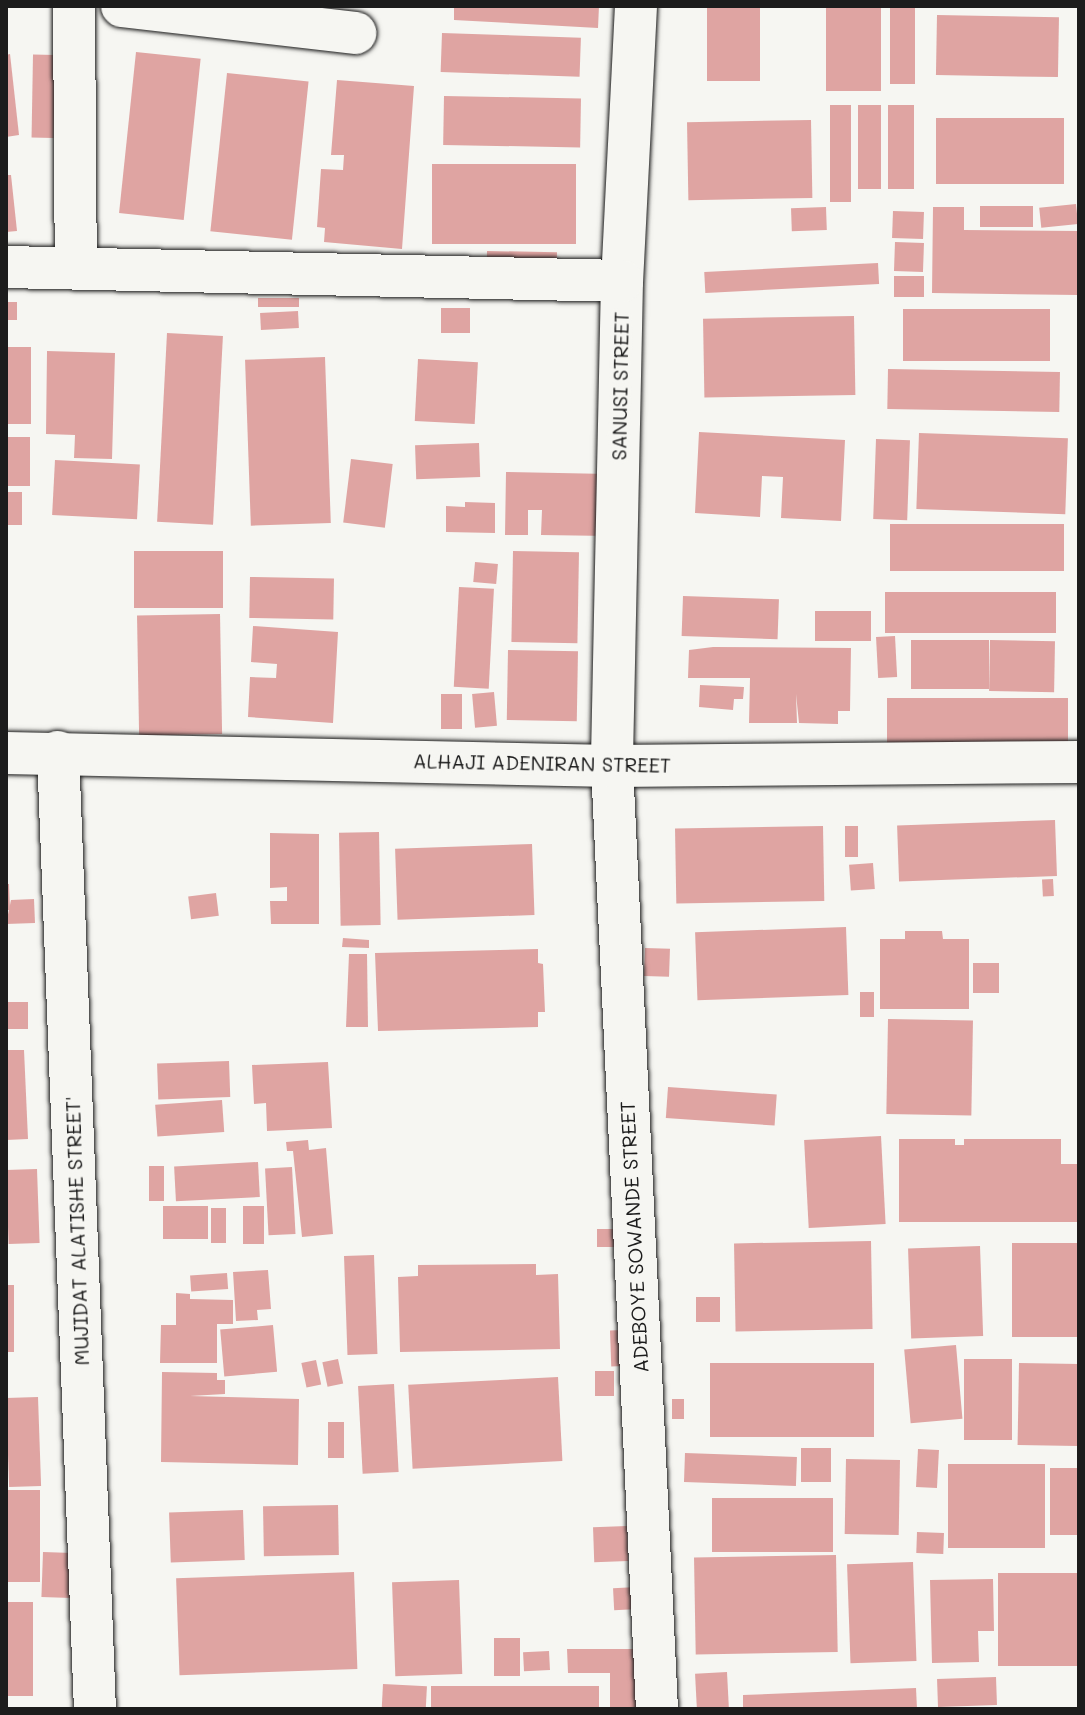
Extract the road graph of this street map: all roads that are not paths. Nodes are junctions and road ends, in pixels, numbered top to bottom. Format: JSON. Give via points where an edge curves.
{"nodes":[{"id":1,"x":74,"y":6,"type":"edge"},
{"id":2,"x":122,"y":6,"type":"edge"},
{"id":3,"x":636,"y":6,"type":"edge"},
{"id":4,"x":355,"y":33,"type":"dead end"},
{"id":5,"x":6,"y":267,"type":"edge"},
{"id":6,"x":76,"y":268,"type":"junction"},
{"id":7,"x":622,"y":281,"type":"junction"},
{"id":8,"x":58,"y":752,"type":"junction"},
{"id":9,"x":6,"y":753,"type":"edge"},
{"id":10,"x":1079,"y":762,"type":"edge"},
{"id":11,"x":612,"y":766,"type":"junction"},
{"id":12,"x":95,"y":1709,"type":"edge"},
{"id":13,"x":657,"y":1709,"type":"edge"}],
"edges":[{"from":1,"to":6,"type":"street"},
{"from":2,"to":4,"type":"street"},
{"from":3,"to":7,"type":"street","name":"SANUSI STREET"},
{"from":5,"to":6,"type":"street"},
{"from":6,"to":7,"type":"street"},
{"from":7,"to":11,"type":"street","name":"SANUSI STREET"},
{"from":8,"to":9,"type":"street","name":"ALHAJI ADENIRAN STREET"},
{"from":8,"to":11,"type":"street","name":"ALHAJI ADENIRAN STREET"},
{"from":8,"to":12,"type":"street","name":"MUJIDAT ALATISHE STREET'"},
{"from":10,"to":11,"type":"street","name":"ALHAJI ADENIRAN STREET"},
{"from":11,"to":13,"type":"street","name":"ADEBOYE SOWANDE STREET"}]}
